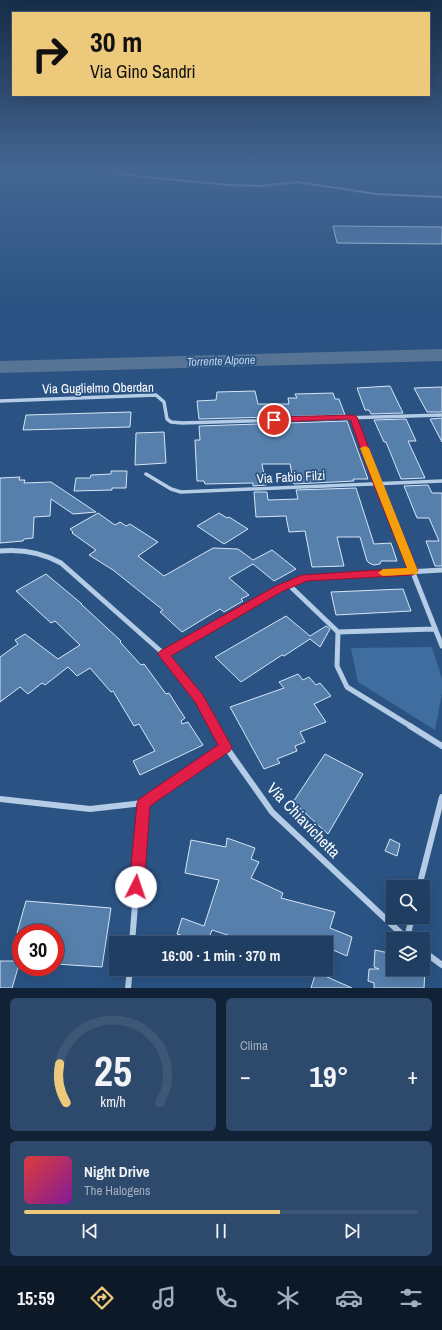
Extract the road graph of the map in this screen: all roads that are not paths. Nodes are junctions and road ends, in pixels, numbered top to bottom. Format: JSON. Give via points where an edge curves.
{"nodes":[{"id":1,"x":0,"y":401,"type":"edge"},
{"id":2,"x":442,"y":415,"type":"edge"},
{"id":3,"x":353,"y":417,"type":"junction"},
{"id":4,"x":146,"y":474,"type":"dead end"},
{"id":5,"x":442,"y":481,"type":"edge"},
{"id":6,"x":377,"y":483,"type":"junction"},
{"id":7,"x":0,"y":552,"type":"edge"},
{"id":8,"x":442,"y":570,"type":"edge"},
{"id":9,"x":413,"y":571,"type":"junction"},
{"id":10,"x":289,"y":585,"type":"junction"},
{"id":11,"x":434,"y":629,"type":"junction"},
{"id":12,"x":338,"y":632,"type":"junction"},
{"id":13,"x":442,"y":646,"type":"edge"},
{"id":14,"x":164,"y":654,"type":"junction"},
{"id":15,"x":442,"y":746,"type":"edge"},
{"id":16,"x":226,"y":747,"type":"junction"},
{"id":17,"x":442,"y":797,"type":"edge"},
{"id":18,"x":0,"y":799,"type":"edge"},
{"id":19,"x":143,"y":803,"type":"junction"},
{"id":20,"x":421,"y":880,"type":"edge"},
{"id":21,"x":400,"y":932,"type":"edge"},
{"id":22,"x":133,"y":936,"type":"edge"},
{"id":23,"x":430,"y":957,"type":"edge"},
{"id":24,"x":442,"y":965,"type":"edge"},
{"id":25,"x":129,"y":976,"type":"edge"},
{"id":26,"x":128,"y":988,"type":"edge"}],
"edges":[{"from":1,"to":3,"type":"street","name":"Via Guglielmo Oberdan","via":[[156,395],[164,400],[167,419],[182,423]]},
{"from":2,"to":3,"type":"street","name":"Via Guglielmo Oberdan"},
{"from":3,"to":6,"type":"street"},
{"from":4,"to":6,"type":"street","name":"Via Fabio Filzi","via":[[170,489],[181,492]]},
{"from":5,"to":6,"type":"street","name":"Via Fabio Filzi"},
{"from":6,"to":9,"type":"street"},
{"from":7,"to":14,"type":"street","name":"Via Chiavichetta","via":[[26,550],[50,556]]},
{"from":8,"to":9,"type":"street"},
{"from":9,"to":10,"type":"street","via":[[306,578]]},
{"from":9,"to":11,"type":"street"},
{"from":10,"to":12,"type":"street"},
{"from":10,"to":14,"type":"street","via":[[279,588]]},
{"from":11,"to":12,"type":"street"},
{"from":11,"to":13,"type":"street"},
{"from":12,"to":15,"type":"street","via":[[337,666],[347,687]]},
{"from":14,"to":16,"type":"street","name":"Via Chiavichetta","via":[[199,698]]},
{"from":16,"to":19,"type":"street"},
{"from":16,"to":21,"type":"street","name":"Via Chiavichetta","via":[[272,812]]},
{"from":17,"to":20,"type":"street"},
{"from":18,"to":19,"type":"street","via":[[90,809]]},
{"from":19,"to":22,"type":"street"},
{"from":23,"to":24,"type":"street"},
{"from":25,"to":26,"type":"street"}]}
